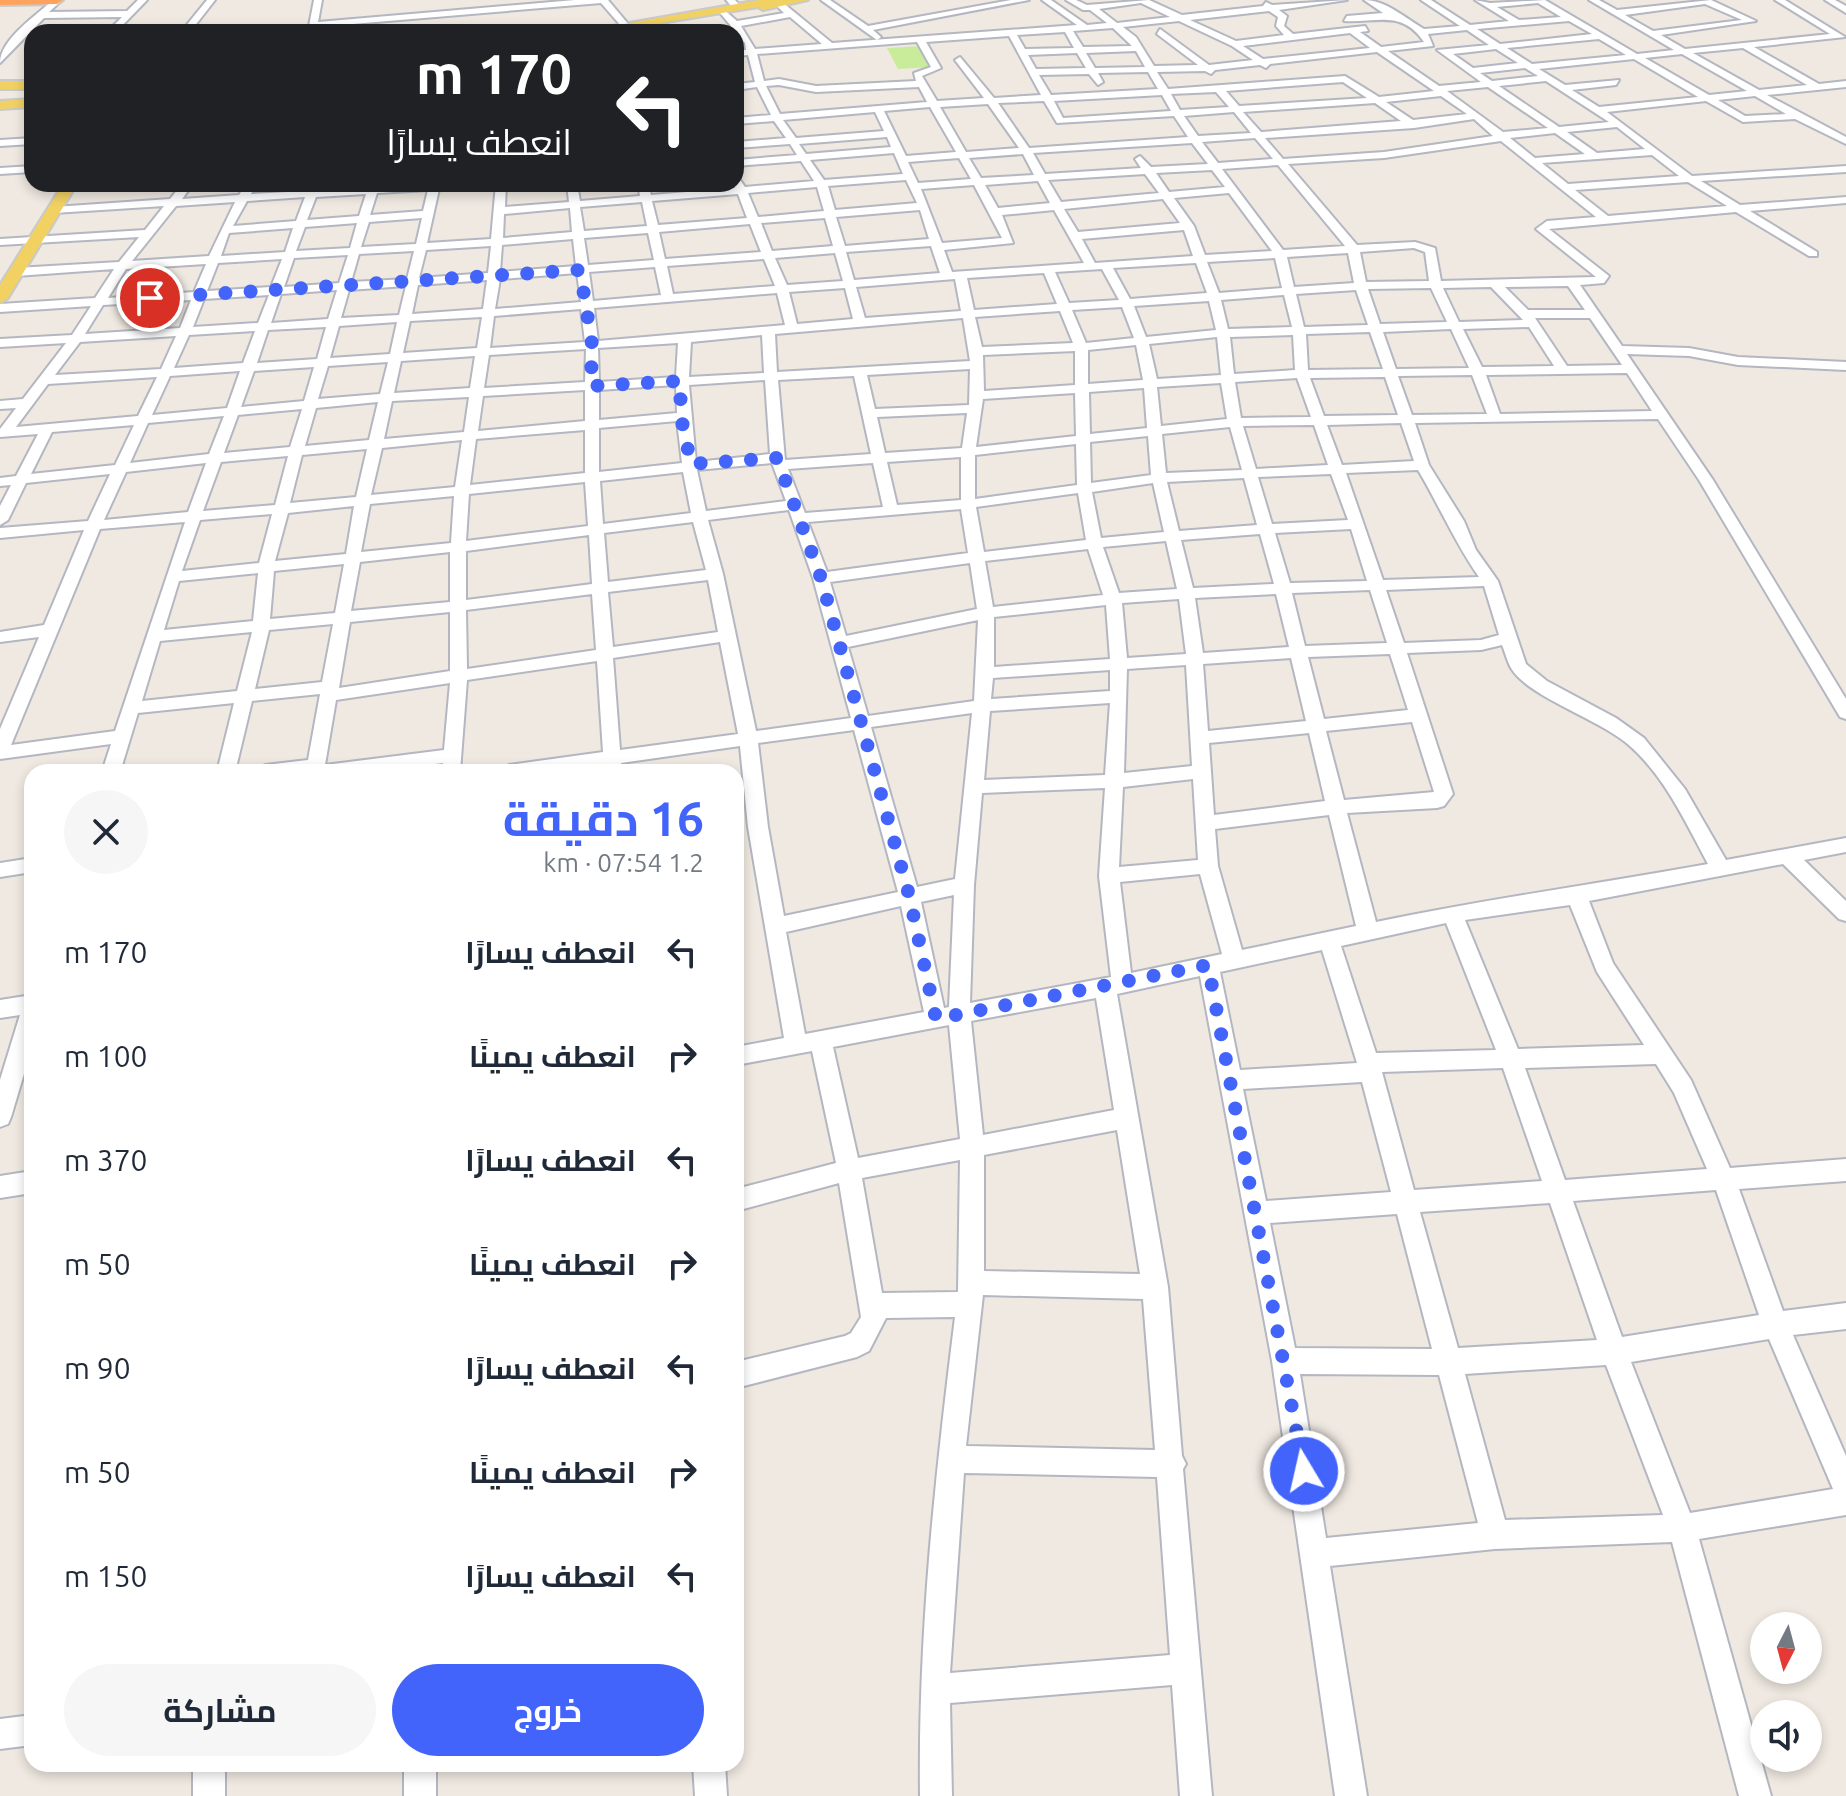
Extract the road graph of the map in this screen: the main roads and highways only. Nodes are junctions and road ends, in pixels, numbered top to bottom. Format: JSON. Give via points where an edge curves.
{"nodes":[{"id":1,"x":58,"y":0,"type":"edge"},
{"id":2,"x":803,"y":0,"type":"edge"},
{"id":3,"x":0,"y":1,"type":"edge"},
{"id":4,"x":779,"y":2,"type":"edge"},
{"id":5,"x":734,"y":4,"type":"edge"},
{"id":6,"x":721,"y":12,"type":"junction"},
{"id":7,"x":650,"y":24,"type":"edge"},
{"id":8,"x":0,"y":87,"type":"edge"},
{"id":9,"x":24,"y":87,"type":"edge"},
{"id":10,"x":24,"y":106,"type":"edge"},
{"id":11,"x":0,"y":108,"type":"edge"},
{"id":12,"x":53,"y":192,"type":"edge"},
{"id":13,"x":65,"y":192,"type":"edge"},
{"id":14,"x":31,"y":237,"type":"junction"},
{"id":15,"x":8,"y":274,"type":"edge"},
{"id":16,"x":0,"y":298,"type":"edge"}],
"edges":[{"from":1,"to":3,"type":"highway"},
{"from":2,"to":4,"type":"main road"},
{"from":4,"to":5,"type":"main road"},
{"from":4,"to":6,"type":"main road"},
{"from":5,"to":6,"type":"main road"},
{"from":6,"to":7,"type":"main road"},
{"from":8,"to":9,"type":"main road"},
{"from":10,"to":11,"type":"main road"},
{"from":12,"to":14,"type":"main road"},
{"from":13,"to":14,"type":"main road"},
{"from":14,"to":15,"type":"main road"},
{"from":15,"to":16,"type":"main road"}]}
